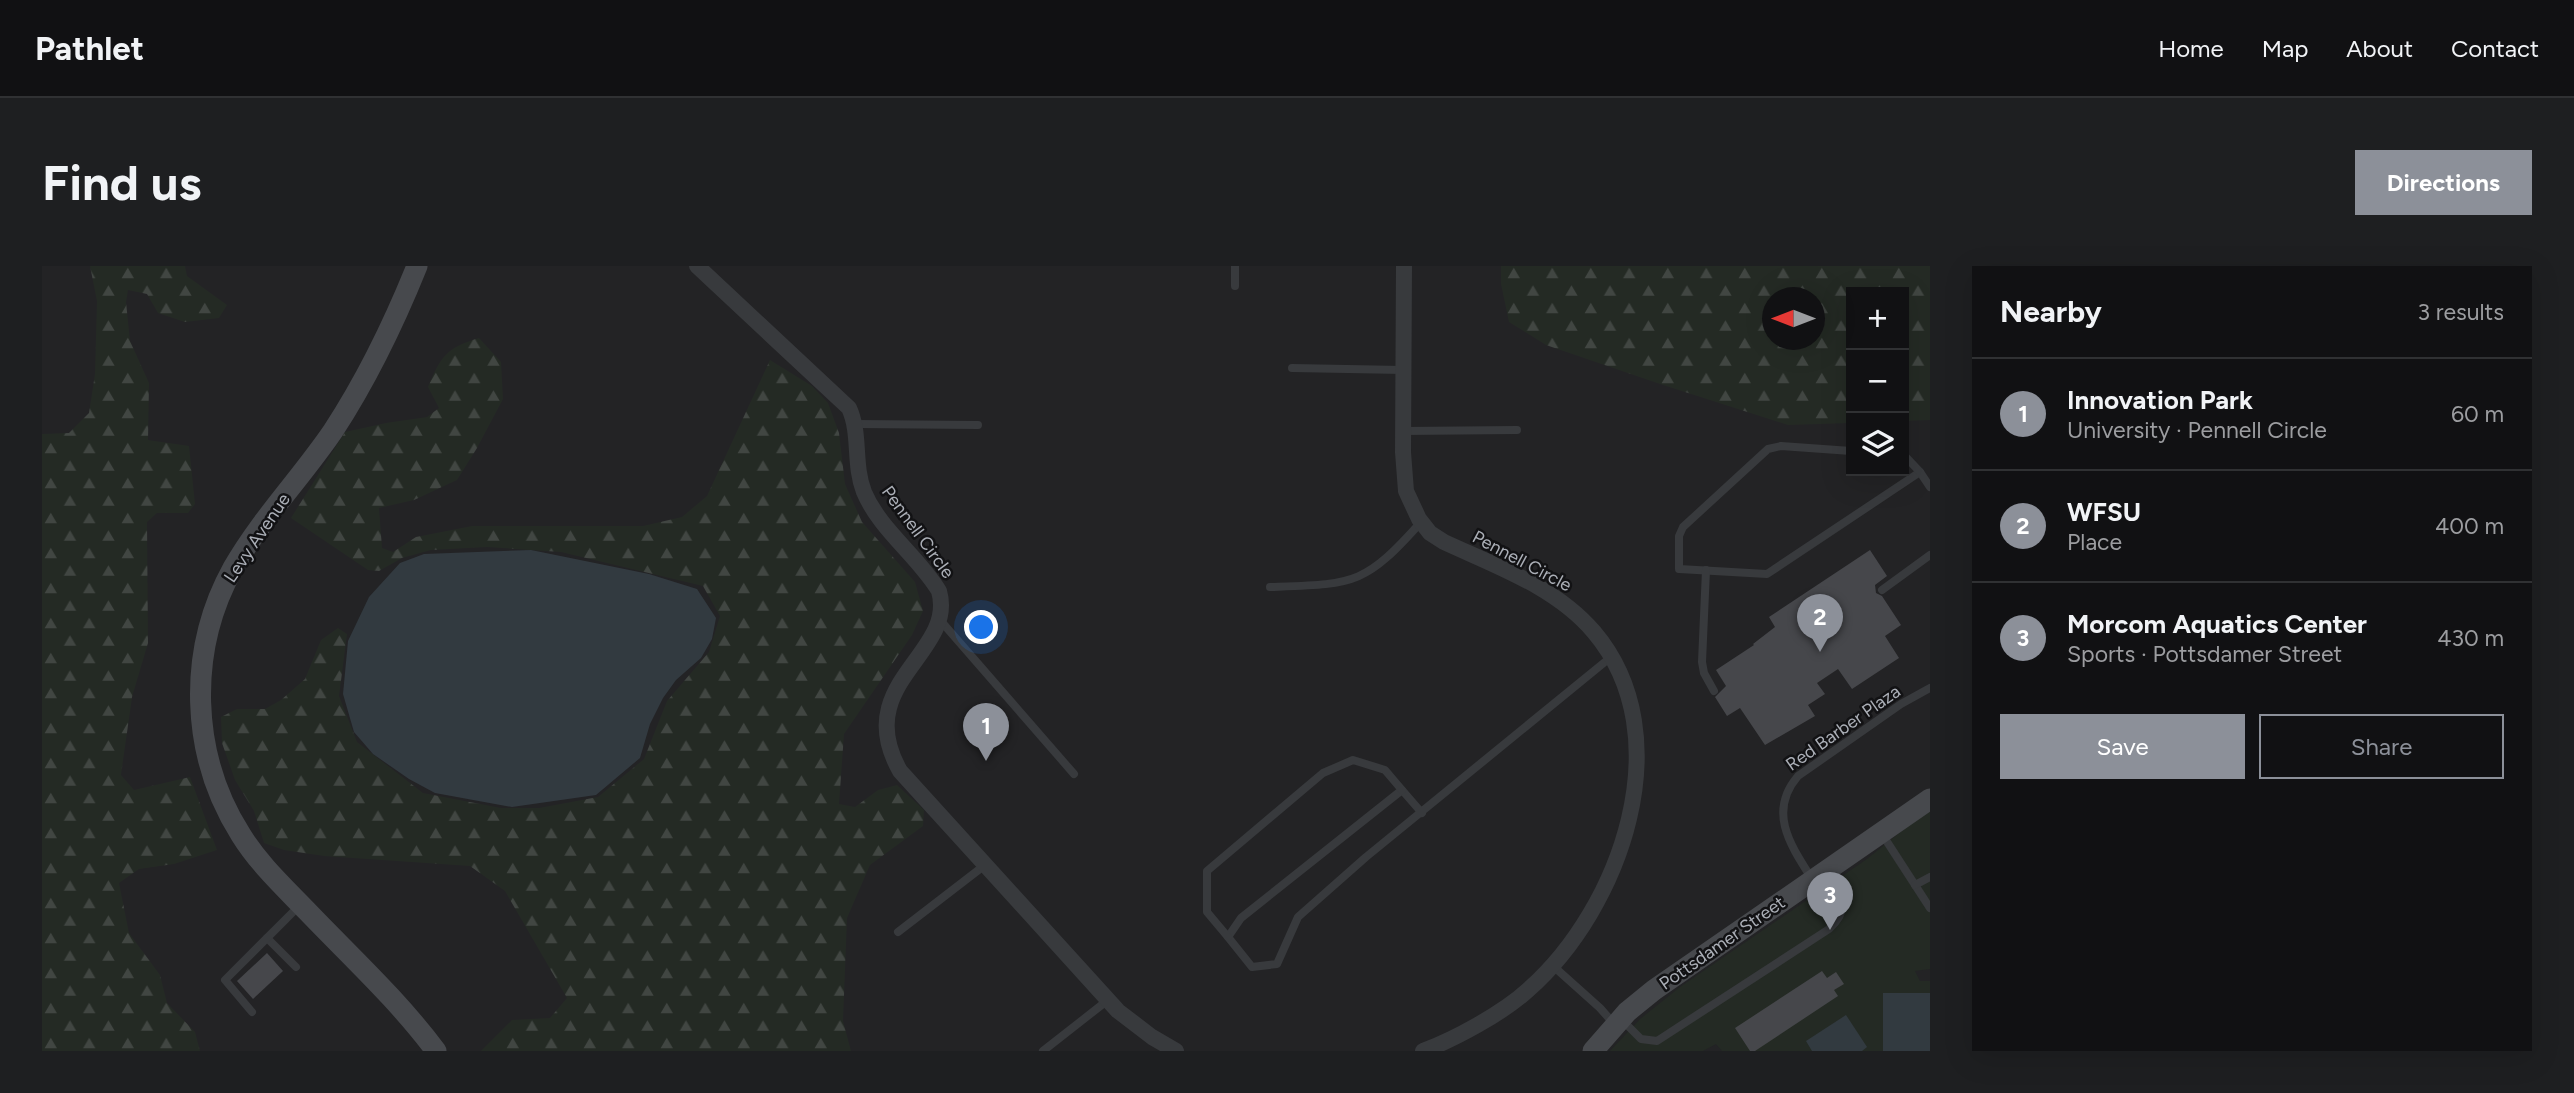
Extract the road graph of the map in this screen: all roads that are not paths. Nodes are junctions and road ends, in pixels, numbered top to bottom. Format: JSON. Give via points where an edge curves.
{"nodes":[{"id":1,"x":417,"y":266,"type":"edge"},
{"id":2,"x":697,"y":266,"type":"edge"},
{"id":3,"x":1235,"y":266,"type":"edge"},
{"id":4,"x":1404,"y":266,"type":"edge"},
{"id":5,"x":1235,"y":286,"type":"dead end"},
{"id":6,"x":1292,"y":368,"type":"dead end"},
{"id":7,"x":1404,"y":370,"type":"junction"},
{"id":8,"x":856,"y":424,"type":"junction"},
{"id":9,"x":978,"y":425,"type":"dead end"},
{"id":10,"x":1517,"y":430,"type":"dead end"},
{"id":11,"x":1403,"y":431,"type":"junction"},
{"id":12,"x":1846,"y":450,"type":"edge"},
{"id":13,"x":1909,"y":460,"type":"edge"},
{"id":14,"x":1920,"y":472,"type":"junction"},
{"id":15,"x":1930,"y":487,"type":"edge"},
{"id":16,"x":1422,"y":521,"type":"junction"},
{"id":17,"x":1930,"y":555,"type":"edge"},
{"id":18,"x":1706,"y":570,"type":"junction"},
{"id":19,"x":1270,"y":587,"type":"dead end"},
{"id":20,"x":1882,"y":590,"type":"dead end"},
{"id":21,"x":940,"y":620,"type":"junction"},
{"id":22,"x":1611,"y":657,"type":"junction"},
{"id":23,"x":1930,"y":688,"type":"edge"},
{"id":24,"x":1714,"y":691,"type":"dead end"},
{"id":25,"x":1074,"y":774,"type":"dead end"},
{"id":26,"x":1402,"y":790,"type":"junction"},
{"id":27,"x":1930,"y":799,"type":"edge"},
{"id":28,"x":1422,"y":813,"type":"junction"},
{"id":29,"x":1881,"y":832,"type":"junction"},
{"id":30,"x":985,"y":865,"type":"junction"},
{"id":31,"x":1818,"y":875,"type":"junction"},
{"id":32,"x":1930,"y":877,"type":"edge"},
{"id":33,"x":1915,"y":886,"type":"junction"},
{"id":34,"x":301,"y":904,"type":"junction"},
{"id":35,"x":1930,"y":908,"type":"edge"},
{"id":36,"x":898,"y":932,"type":"dead end"},
{"id":37,"x":1228,"y":937,"type":"junction"},
{"id":38,"x":267,"y":938,"type":"junction"},
{"id":39,"x":1552,"y":965,"type":"junction"},
{"id":40,"x":296,"y":967,"type":"dead end"},
{"id":41,"x":1108,"y":1000,"type":"junction"},
{"id":42,"x":252,"y":1012,"type":"dead end"},
{"id":43,"x":1618,"y":1022,"type":"junction"},
{"id":44,"x":436,"y":1051,"type":"edge"},
{"id":45,"x":1043,"y":1051,"type":"edge"},
{"id":46,"x":1176,"y":1051,"type":"edge"},
{"id":47,"x":1423,"y":1051,"type":"edge"},
{"id":48,"x":1592,"y":1051,"type":"edge"}],
"edges":[{"from":1,"to":34,"type":"street","name":"Levy Avenue","via":[[355,395],[234,567],[204,647],[201,715],[214,779],[240,834]]},
{"from":2,"to":8,"type":"street","via":[[844,401]]},
{"from":3,"to":5,"type":"lane"},
{"from":4,"to":7,"type":"street","name":"Pennell Circle"},
{"from":6,"to":7,"type":"lane"},
{"from":7,"to":11,"type":"street","name":"Pennell Circle"},
{"from":8,"to":9,"type":"lane"},
{"from":8,"to":21,"type":"street","name":"Pennell Circle","via":[[858,473],[865,494],[939,591]]},
{"from":10,"to":11,"type":"lane"},
{"from":11,"to":16,"type":"street","name":"Pennell Circle","via":[[1406,491]]},
{"from":12,"to":18,"type":"lane","via":[[1768,449],[1683,527],[1679,569]]},
{"from":13,"to":14,"type":"lane"},
{"from":14,"to":15,"type":"lane"},
{"from":14,"to":18,"type":"lane","via":[[1767,574]]},
{"from":16,"to":19,"type":"lane","via":[[1383,563],[1356,579]]},
{"from":16,"to":22,"type":"street","name":"Pennell Circle","via":[[1444,542],[1564,603],[1595,633]]},
{"from":17,"to":20,"type":"lane"},
{"from":18,"to":24,"type":"lane","via":[[1702,662]]},
{"from":21,"to":25,"type":"lane"},
{"from":21,"to":30,"type":"street","via":[[891,700],[889,744],[910,784]]},
{"from":22,"to":28,"type":"lane"},
{"from":22,"to":39,"type":"street","name":"Pennell Circle","via":[[1627,689],[1636,733],[1632,803],[1597,904]]},
{"from":23,"to":31,"type":"lane","name":"Red Barber Plaza","via":[[1789,786],[1784,826],[1789,843]]},
{"from":26,"to":28,"type":"lane"},
{"from":26,"to":37,"type":"lane","via":[[1241,918]]},
{"from":26,"to":37,"type":"lane","via":[[1385,770],[1353,760],[1323,773],[1207,871],[1207,912]]},
{"from":27,"to":29,"type":"street","name":"Pottsdamer Street"},
{"from":28,"to":37,"type":"lane","via":[[1298,917],[1277,964],[1252,967]]},
{"from":29,"to":31,"type":"street","name":"Pottsdamer Street"},
{"from":29,"to":33,"type":"lane"},
{"from":30,"to":36,"type":"lane"},
{"from":30,"to":41,"type":"street"},
{"from":31,"to":43,"type":"street","name":"Pottsdamer Street","via":[[1654,990]]},
{"from":31,"to":43,"type":"lane","name":"Red Barber Plaza","via":[[1841,897],[1843,905],[1838,921],[1829,929],[1657,1041],[1641,1039]]},
{"from":32,"to":33,"type":"lane"},
{"from":33,"to":35,"type":"lane"},
{"from":34,"to":38,"type":"lane"},
{"from":34,"to":44,"type":"street","name":"Levy Avenue","via":[[391,996]]},
{"from":38,"to":40,"type":"lane"},
{"from":38,"to":42,"type":"lane","via":[[225,980]]},
{"from":39,"to":43,"type":"lane"},
{"from":39,"to":47,"type":"street","name":"Pennell Circle","via":[[1513,1002]]},
{"from":41,"to":45,"type":"lane"},
{"from":41,"to":46,"type":"street","via":[[1135,1026]]},
{"from":43,"to":48,"type":"street","name":"Pottsdamer Street"}]}
